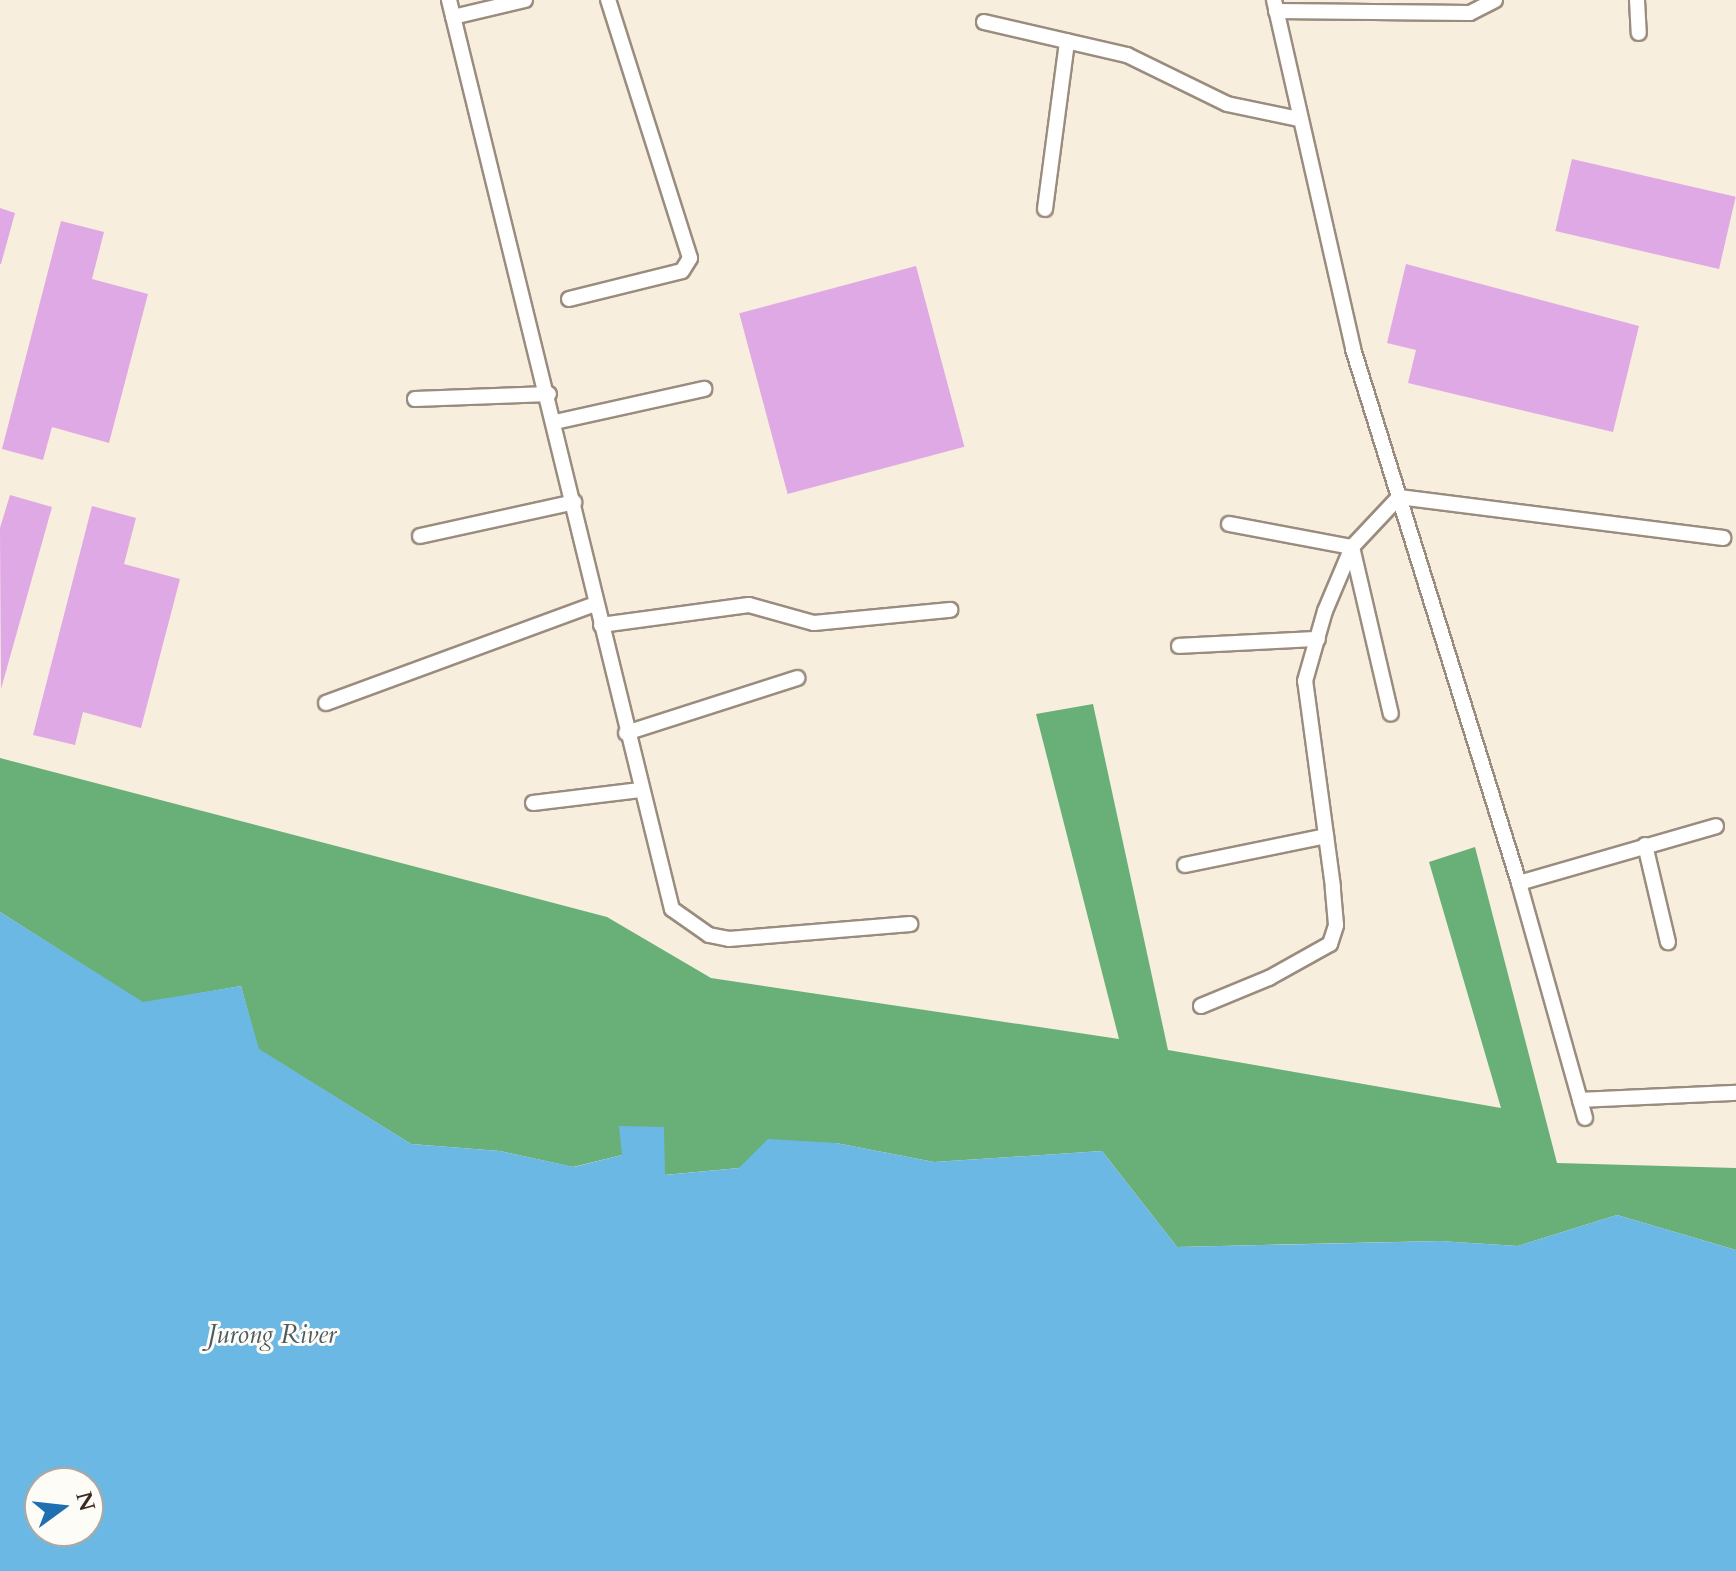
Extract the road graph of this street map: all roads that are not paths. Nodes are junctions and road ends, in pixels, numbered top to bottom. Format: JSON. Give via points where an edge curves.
{"nodes":[{"id":1,"x":449,"y":0,"type":"edge"},
{"id":2,"x":525,"y":0,"type":"edge"},
{"id":3,"x":608,"y":0,"type":"edge"},
{"id":4,"x":1495,"y":0,"type":"edge"},
{"id":5,"x":1637,"y":0,"type":"edge"},
{"id":6,"x":1275,"y":5,"type":"edge"},
{"id":7,"x":453,"y":17,"type":"junction"},
{"id":8,"x":984,"y":22,"type":"dead end"},
{"id":9,"x":1639,"y":33,"type":"dead end"},
{"id":10,"x":1067,"y":41,"type":"junction"},
{"id":11,"x":1299,"y":119,"type":"junction"},
{"id":12,"x":1045,"y":209,"type":"dead end"},
{"id":13,"x":569,"y":299,"type":"dead end"},
{"id":14,"x":704,"y":389,"type":"dead end"},
{"id":15,"x":549,"y":394,"type":"junction"},
{"id":16,"x":415,"y":399,"type":"dead end"},
{"id":17,"x":555,"y":422,"type":"junction"},
{"id":18,"x":1399,"y":497,"type":"junction"},
{"id":19,"x":574,"y":502,"type":"junction"},
{"id":20,"x":1229,"y":524,"type":"dead end"},
{"id":21,"x":420,"y":536,"type":"dead end"},
{"id":22,"x":1723,"y":538,"type":"dead end"},
{"id":23,"x":1352,"y":547,"type":"junction"},
{"id":24,"x":595,"y":604,"type":"junction"},
{"id":25,"x":950,"y":610,"type":"dead end"},
{"id":26,"x":601,"y":625,"type":"junction"},
{"id":27,"x":1318,"y":639,"type":"junction"},
{"id":28,"x":1179,"y":646,"type":"dead end"},
{"id":29,"x":797,"y":678,"type":"dead end"},
{"id":30,"x":326,"y":703,"type":"dead end"},
{"id":31,"x":1391,"y":714,"type":"dead end"},
{"id":32,"x":626,"y":733,"type":"junction"},
{"id":33,"x":640,"y":790,"type":"junction"},
{"id":34,"x":533,"y":803,"type":"dead end"},
{"id":35,"x":1716,"y":826,"type":"dead end"},
{"id":36,"x":1326,"y":836,"type":"junction"},
{"id":37,"x":1645,"y":845,"type":"junction"},
{"id":38,"x":1185,"y":865,"type":"dead end"},
{"id":39,"x":1519,"y":883,"type":"junction"},
{"id":40,"x":910,"y":924,"type":"dead end"},
{"id":41,"x":1668,"y":942,"type":"dead end"},
{"id":42,"x":1201,"y":1006,"type":"dead end"},
{"id":43,"x":1736,"y":1093,"type":"edge"},
{"id":44,"x":1580,"y":1100,"type":"junction"},
{"id":45,"x":1585,"y":1118,"type":"dead end"}],
"edges":[{"from":1,"to":7,"type":"lane"},
{"from":2,"to":7,"type":"lane"},
{"from":3,"to":13,"type":"lane","via":[[690,258],[682,271]]},
{"from":4,"to":6,"type":"lane","via":[[1470,13]]},
{"from":5,"to":9,"type":"lane"},
{"from":6,"to":11,"type":"lane"},
{"from":7,"to":15,"type":"lane"},
{"from":8,"to":10,"type":"lane"},
{"from":10,"to":11,"type":"lane","via":[[1127,55],[1227,104]]},
{"from":10,"to":12,"type":"lane"},
{"from":11,"to":18,"type":"lane","via":[[1329,259]]},
{"from":14,"to":17,"type":"lane"},
{"from":15,"to":16,"type":"lane"},
{"from":15,"to":17,"type":"lane"},
{"from":17,"to":19,"type":"lane"},
{"from":18,"to":22,"type":"lane"},
{"from":18,"to":23,"type":"lane"},
{"from":18,"to":39,"type":"lane"},
{"from":19,"to":21,"type":"lane"},
{"from":19,"to":24,"type":"lane"},
{"from":20,"to":23,"type":"lane"},
{"from":23,"to":27,"type":"lane"},
{"from":23,"to":31,"type":"lane"},
{"from":24,"to":26,"type":"lane"},
{"from":24,"to":30,"type":"lane"},
{"from":25,"to":26,"type":"lane","via":[[814,623],[749,605]]},
{"from":26,"to":32,"type":"lane"},
{"from":27,"to":28,"type":"lane"},
{"from":27,"to":36,"type":"lane","via":[[1305,681]]},
{"from":29,"to":32,"type":"lane"},
{"from":32,"to":33,"type":"lane"},
{"from":33,"to":34,"type":"lane"},
{"from":33,"to":40,"type":"lane","via":[[672,909],[709,935],[729,939]]},
{"from":35,"to":37,"type":"lane"},
{"from":36,"to":38,"type":"lane"},
{"from":36,"to":42,"type":"lane","via":[[1336,925],[1330,944],[1269,978]]},
{"from":37,"to":39,"type":"lane"},
{"from":37,"to":41,"type":"lane"},
{"from":39,"to":44,"type":"lane"},
{"from":43,"to":44,"type":"lane"},
{"from":44,"to":45,"type":"lane"}]}
